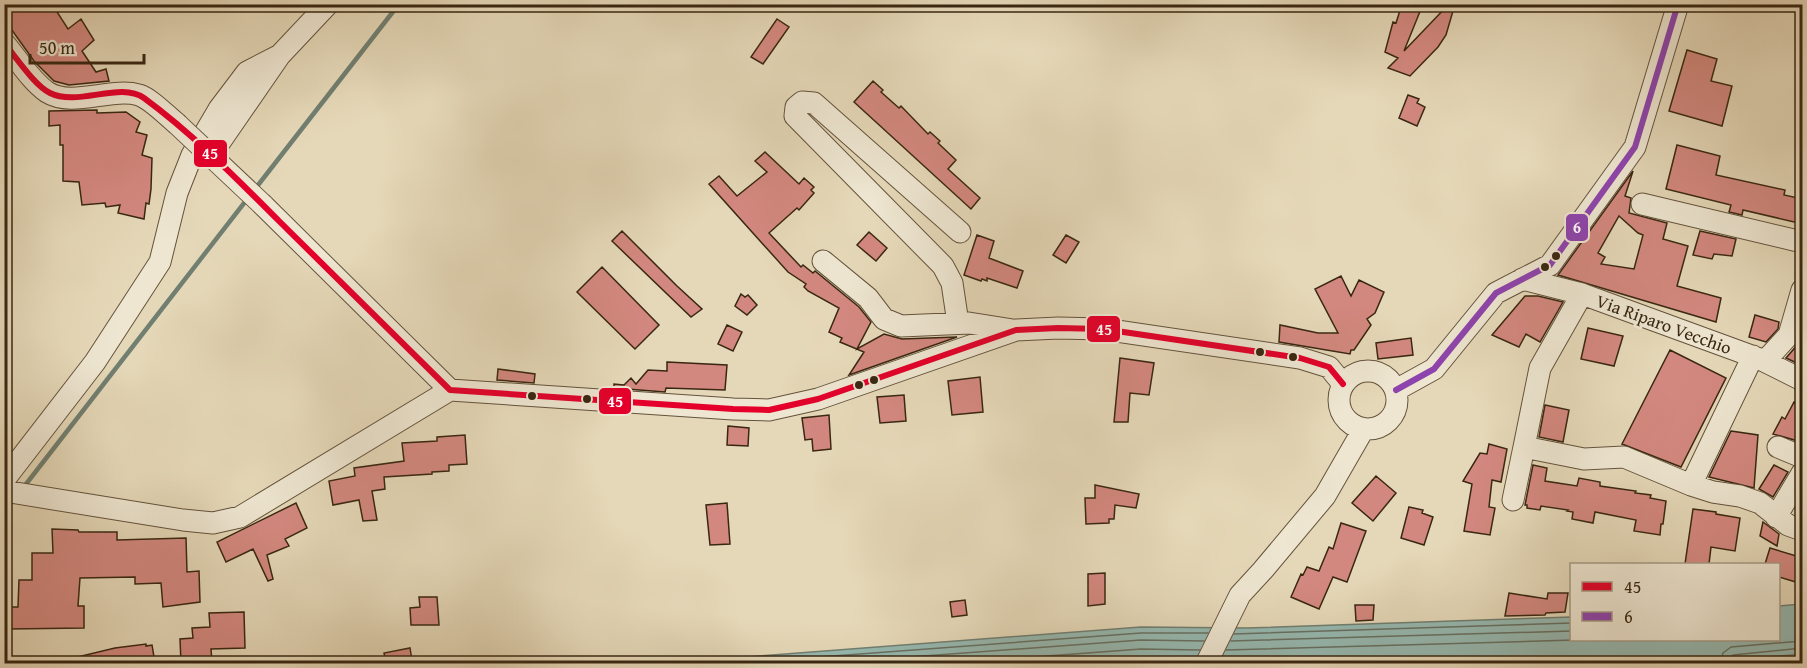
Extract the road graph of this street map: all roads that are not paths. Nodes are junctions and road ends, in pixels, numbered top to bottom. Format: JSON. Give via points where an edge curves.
{"nodes":[{"id":1,"x":328,"y":4,"type":"edge"},
{"id":2,"x":1678,"y":4,"type":"edge"},
{"id":3,"x":4,"y":43,"type":"edge"},
{"id":4,"x":280,"y":55,"type":"junction"},
{"id":5,"x":211,"y":155,"type":"junction"},
{"id":6,"x":1642,"y":204,"type":"dead end"},
{"id":7,"x":960,"y":232,"type":"dead end"},
{"id":8,"x":1803,"y":242,"type":"edge"},
{"id":9,"x":823,"y":261,"type":"dead end"},
{"id":10,"x":1522,"y":279,"type":"junction"},
{"id":11,"x":1803,"y":290,"type":"edge"},
{"id":12,"x":1582,"y":294,"type":"junction"},
{"id":13,"x":958,"y":323,"type":"junction"},
{"id":14,"x":1016,"y":330,"type":"junction"},
{"id":15,"x":1759,"y":359,"type":"junction"},
{"id":16,"x":1803,"y":380,"type":"edge"},
{"id":17,"x":1343,"y":384,"type":"junction"},
{"id":18,"x":450,"y":390,"type":"junction"},
{"id":19,"x":1396,"y":390,"type":"junction"},
{"id":20,"x":1362,"y":430,"type":"junction"},
{"id":21,"x":1524,"y":447,"type":"junction"},
{"id":22,"x":1778,"y":447,"type":"dead end"},
{"id":23,"x":1801,"y":458,"type":"edge"},
{"id":24,"x":1691,"y":485,"type":"junction"},
{"id":25,"x":6,"y":487,"type":"edge"},
{"id":26,"x":1513,"y":500,"type":"dead end"},
{"id":27,"x":1776,"y":517,"type":"junction"},
{"id":28,"x":1803,"y":530,"type":"edge"},
{"id":29,"x":1206,"y":663,"type":"edge"}],
"edges":[{"from":1,"to":4,"type":"street"},
{"from":2,"to":10,"type":"street","via":[[1635,147],[1550,265]]},
{"from":3,"to":5,"type":"street","bridge":true,"via":[[48,93],[79,98],[121,93],[141,96]]},
{"from":4,"to":5,"type":"street"},
{"from":4,"to":25,"type":"street","via":[[248,72],[219,109],[192,155],[177,193],[160,262]]},
{"from":5,"to":18,"type":"street","bridge":true},
{"from":6,"to":8,"type":"street"},
{"from":7,"to":13,"type":"street","via":[[814,103],[802,102],[796,107],[795,116],[943,266],[952,283]]},
{"from":9,"to":13,"type":"street","via":[[868,298],[884,319],[901,326]]},
{"from":10,"to":12,"type":"street","name":"Via Riparo Vecchio"},
{"from":10,"to":19,"type":"street","via":[[1496,293],[1434,369]]},
{"from":11,"to":15,"type":"street","via":[[1788,335]]},
{"from":12,"to":15,"type":"street","name":"Via Riparo Vecchio"},
{"from":12,"to":21,"type":"street","via":[[1540,368]]},
{"from":13,"to":14,"type":"street"},
{"from":14,"to":17,"type":"street","via":[[1103,329],[1300,358],[1329,367]]},
{"from":14,"to":18,"type":"street","via":[[846,390],[769,410]]},
{"from":15,"to":16,"type":"street","name":"Via Riparo Vecchio"},
{"from":15,"to":24,"type":"street"},
{"from":17,"to":19,"type":"street","via":[[1352,375],[1378,372]]},
{"from":17,"to":20,"type":"street","via":[[1338,398],[1341,412],[1350,424]]},
{"from":18,"to":25,"type":"street","via":[[240,517],[213,523]]},
{"from":19,"to":20,"type":"street","via":[[1395,414],[1387,424]]},
{"from":20,"to":29,"type":"street","via":[[1326,496],[1239,595]]},
{"from":21,"to":24,"type":"street","via":[[1584,459],[1624,457]]},
{"from":21,"to":26,"type":"street"},
{"from":22,"to":23,"type":"street"},
{"from":23,"to":27,"type":"street"},
{"from":24,"to":27,"type":"street","via":[[1760,503]]},
{"from":27,"to":28,"type":"street"}]}
